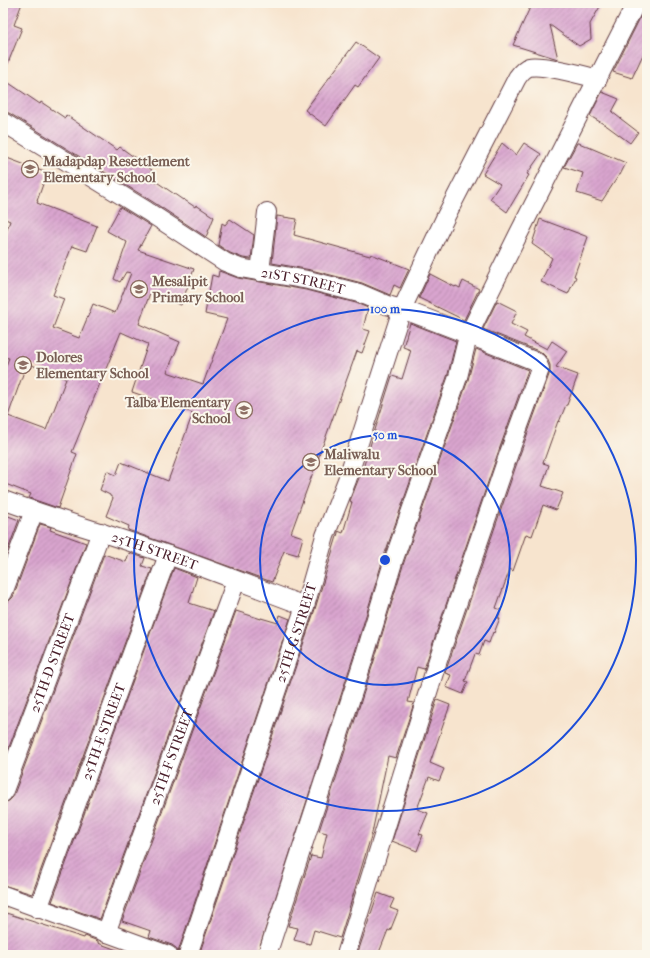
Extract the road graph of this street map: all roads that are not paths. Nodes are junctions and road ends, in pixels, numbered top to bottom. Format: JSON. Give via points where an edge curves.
{"nodes":[{"id":1,"x":636,"y":3,"type":"edge"},
{"id":2,"x":598,"y":78,"type":"junction"},
{"id":3,"x":3,"y":122,"type":"edge"},
{"id":4,"x":267,"y":212,"type":"dead end"},
{"id":5,"x":260,"y":272,"type":"junction"},
{"id":6,"x":402,"y":309,"type":"junction"},
{"id":7,"x":468,"y":336,"type":"junction"},
{"id":8,"x":3,"y":500,"type":"edge"},
{"id":9,"x":34,"y":511,"type":"junction"},
{"id":10,"x":101,"y":532,"type":"junction"},
{"id":11,"x":168,"y":555,"type":"junction"},
{"id":12,"x":236,"y":581,"type":"junction"},
{"id":13,"x":3,"y":593,"type":"edge"},
{"id":14,"x":305,"y":606,"type":"junction"},
{"id":15,"x":3,"y":793,"type":"edge"},
{"id":16,"x":3,"y":895,"type":"edge"},
{"id":17,"x":38,"y":909,"type":"junction"},
{"id":18,"x":106,"y":933,"type":"junction"},
{"id":19,"x":168,"y":955,"type":"edge"},
{"id":20,"x":188,"y":955,"type":"edge"},
{"id":21,"x":267,"y":955,"type":"edge"},
{"id":22,"x":346,"y":955,"type":"edge"}],
"edges":[{"from":1,"to":2,"type":"street"},
{"from":2,"to":6,"type":"street","name":"25TH-G STREET","via":[[537,67],[524,69],[446,216]]},
{"from":2,"to":7,"type":"street"},
{"from":3,"to":5,"type":"street","name":"21ST STREET","via":[[225,262]]},
{"from":4,"to":5,"type":"street"},
{"from":5,"to":6,"type":"street","name":"21ST STREET","via":[[308,280],[359,293]]},
{"from":6,"to":7,"type":"street","name":"21ST STREET"},
{"from":6,"to":14,"type":"street","name":"25TH-G STREET","via":[[347,480],[325,536]]},
{"from":7,"to":21,"type":"street","via":[[458,377],[394,559]]},
{"from":7,"to":22,"type":"street","name":"21ST STREET","via":[[537,362],[540,369],[508,453],[438,660]]},
{"from":8,"to":9,"type":"street","name":"25TH STREET"},
{"from":9,"to":10,"type":"street","name":"25TH STREET"},
{"from":9,"to":13,"type":"street"},
{"from":10,"to":11,"type":"street","name":"25TH STREET"},
{"from":10,"to":15,"type":"street","name":"25TH-D STREET"},
{"from":11,"to":12,"type":"street","name":"25TH STREET"},
{"from":11,"to":17,"type":"street","name":"25TH-E STREET"},
{"from":12,"to":14,"type":"street","name":"25TH STREET"},
{"from":12,"to":18,"type":"street","name":"25TH-F STREET"},
{"from":14,"to":20,"type":"street","name":"25TH-G STREET"},
{"from":16,"to":17,"type":"street"},
{"from":17,"to":18,"type":"street"},
{"from":18,"to":19,"type":"street"}]}
